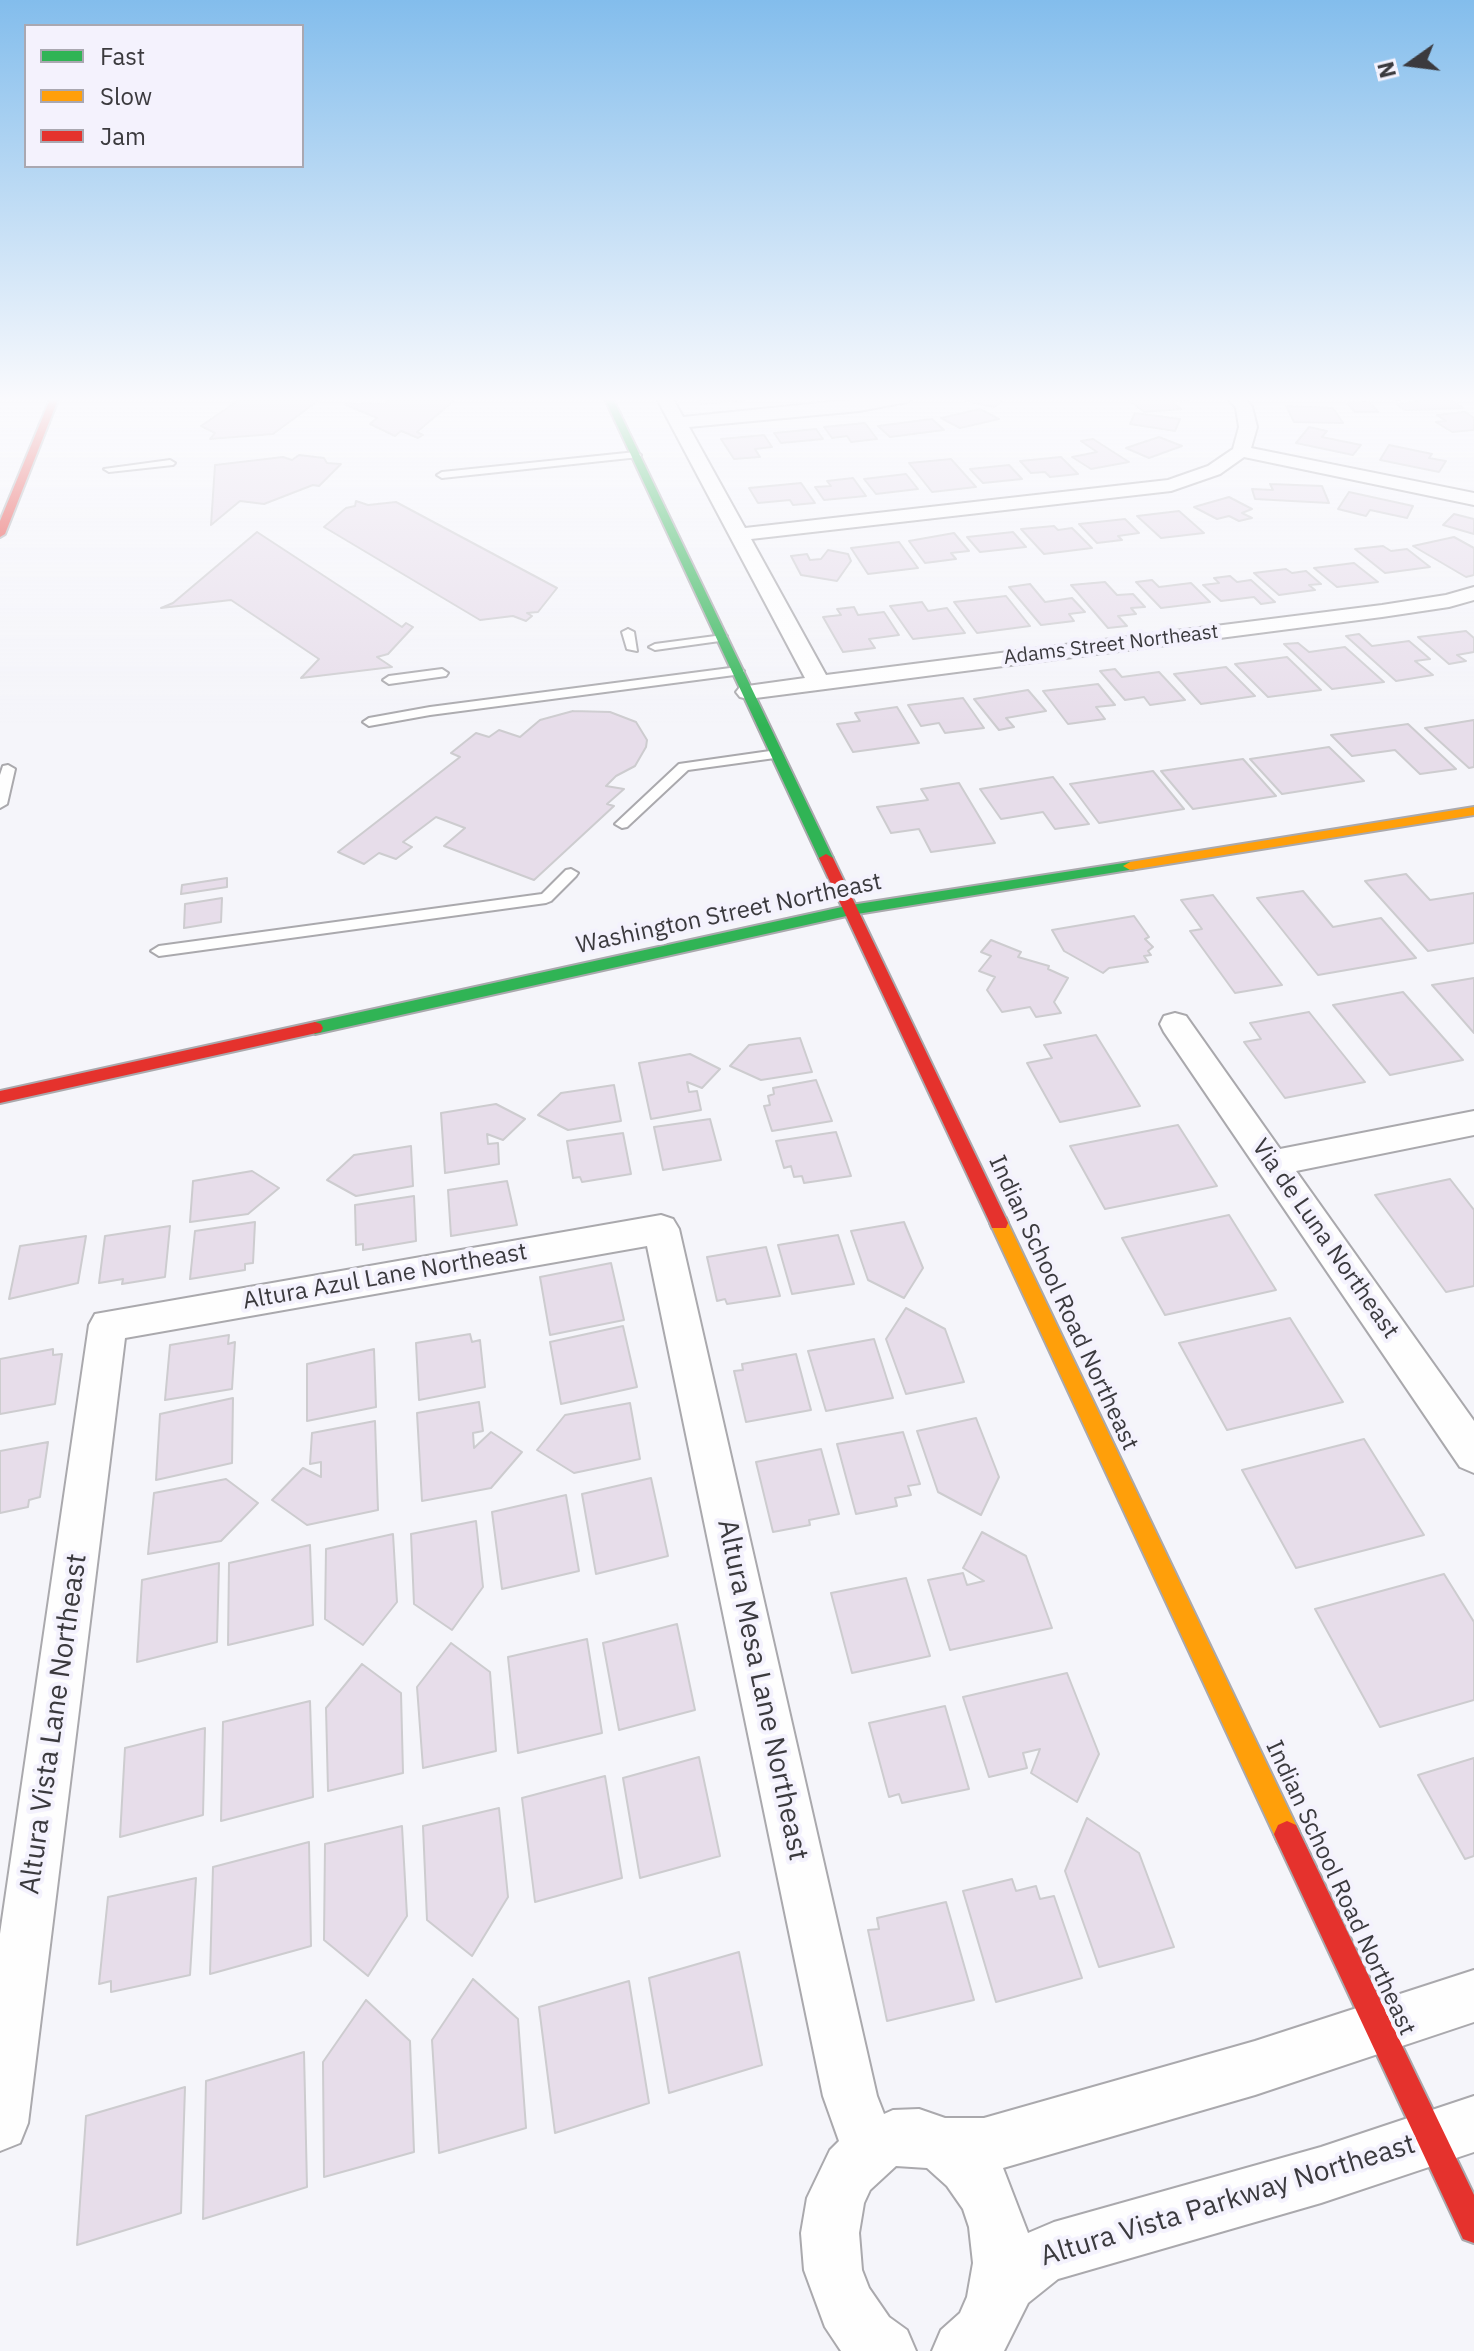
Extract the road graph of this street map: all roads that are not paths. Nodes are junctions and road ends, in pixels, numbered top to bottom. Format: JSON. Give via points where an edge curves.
{"nodes":[{"id":1,"x":11,"y":507,"type":"edge"},
{"id":2,"x":661,"y":507,"type":"edge"},
{"id":3,"x":723,"y":507,"type":"edge"},
{"id":4,"x":983,"y":507,"type":"edge"},
{"id":5,"x":0,"y":534,"type":"edge"},
{"id":6,"x":738,"y":535,"type":"junction"},
{"id":7,"x":1474,"y":593,"type":"edge"},
{"id":8,"x":628,"y":632,"type":"dead end"},
{"id":9,"x":723,"y":638,"type":"junction"},
{"id":10,"x":655,"y":647,"type":"dead end"},
{"id":11,"x":633,"y":649,"type":"dead end"},
{"id":12,"x":442,"y":673,"type":"dead end"},
{"id":13,"x":389,"y":680,"type":"dead end"},
{"id":14,"x":743,"y":682,"type":"junction"},
{"id":15,"x":819,"y":683,"type":"junction"},
{"id":16,"x":369,"y":722,"type":"dead end"},
{"id":17,"x":777,"y":754,"type":"junction"},
{"id":18,"x":8,"y":769,"type":"dead end"},
{"id":19,"x":0,"y":804,"type":"edge"},
{"id":20,"x":1474,"y":811,"type":"edge"},
{"id":21,"x":622,"y":824,"type":"dead end"},
{"id":22,"x":571,"y":873,"type":"dead end"},
{"id":23,"x":851,"y":910,"type":"junction"},
{"id":24,"x":159,"y":951,"type":"dead end"},
{"id":25,"x":1175,"y":1024,"type":"dead end"},
{"id":26,"x":0,"y":1097,"type":"edge"},
{"id":27,"x":1474,"y":1123,"type":"edge"},
{"id":28,"x":1273,"y":1163,"type":"junction"},
{"id":29,"x":661,"y":1229,"type":"joint"},
{"id":30,"x":108,"y":1325,"type":"joint"},
{"id":31,"x":1474,"y":1454,"type":"edge"},
{"id":32,"x":1474,"y":1996,"type":"edge"},
{"id":33,"x":1379,"y":2026,"type":"junction"},
{"id":34,"x":0,"y":2123,"type":"edge"},
{"id":35,"x":1452,"y":2131,"type":"edge"},
{"id":36,"x":945,"y":2146,"type":"junction"},
{"id":37,"x":870,"y":2149,"type":"junction"},
{"id":38,"x":1474,"y":2228,"type":"edge"},
{"id":39,"x":996,"y":2301,"type":"junction"},
{"id":40,"x":886,"y":2351,"type":"edge"},
{"id":41,"x":962,"y":2351,"type":"edge"}],
"edges":[{"from":1,"to":5,"type":"main road"},
{"from":2,"to":9,"type":"main road","name":"Indian School Road Northeast"},
{"from":3,"to":6,"type":"street"},
{"from":4,"to":6,"type":"street"},
{"from":6,"to":15,"type":"street"},
{"from":7,"to":15,"type":"street","name":"Adams Street Northeast","via":[[1382,611]]},
{"from":8,"to":11,"type":"lane"},
{"from":9,"to":10,"type":"lane"},
{"from":9,"to":14,"type":"main road","name":"Indian School Road Northeast"},
{"from":12,"to":13,"type":"lane"},
{"from":14,"to":15,"type":"street","name":"Adams Street Northeast"},
{"from":14,"to":16,"type":"lane","via":[[430,711]]},
{"from":14,"to":17,"type":"main road","name":"Indian School Road Northeast"},
{"from":17,"to":21,"type":"lane","via":[[684,767]]},
{"from":17,"to":23,"type":"main road","name":"Indian School Road Northeast"},
{"from":18,"to":19,"type":"lane"},
{"from":20,"to":23,"type":"main road","name":"Washington Street Northeast"},
{"from":22,"to":24,"type":"lane","via":[[546,898]]},
{"from":23,"to":26,"type":"main road","name":"Washington Street Northeast"},
{"from":23,"to":33,"type":"main road","name":"Indian School Road Northeast"},
{"from":25,"to":28,"type":"street","name":"Via de Luna Northeast"},
{"from":27,"to":28,"type":"street"},
{"from":28,"to":31,"type":"street","name":"Via de Luna Northeast"},
{"from":29,"to":30,"type":"street","name":"Altura Azul Lane Northeast"},
{"from":29,"to":37,"type":"street","name":"Altura Mesa Lane Northeast","via":[[850,2096]]},
{"from":30,"to":34,"type":"street","name":"Altura Vista Lane Northeast"},
{"from":32,"to":33,"type":"street"},
{"from":33,"to":35,"type":"main road","name":"Indian School Road Northeast"},
{"from":33,"to":36,"type":"street","via":[[1255,2068],[984,2146]]},
{"from":35,"to":38,"type":"main road","name":"Indian School Road Northeast"},
{"from":35,"to":39,"type":"street","name":"Altura Vista Parkway Northeast","via":[[1321,2175],[1054,2251],[1029,2262]]},
{"from":36,"to":37,"type":"street","via":[[919,2137],[893,2138]]},
{"from":36,"to":39,"type":"street","via":[[986,2193],[998,2227],[1002,2263]]},
{"from":37,"to":40,"type":"street","via":[[850,2170],[836,2198],[830,2233],[846,2306],[868,2338]]},
{"from":39,"to":41,"type":"street","via":[[981,2334]]}]}
